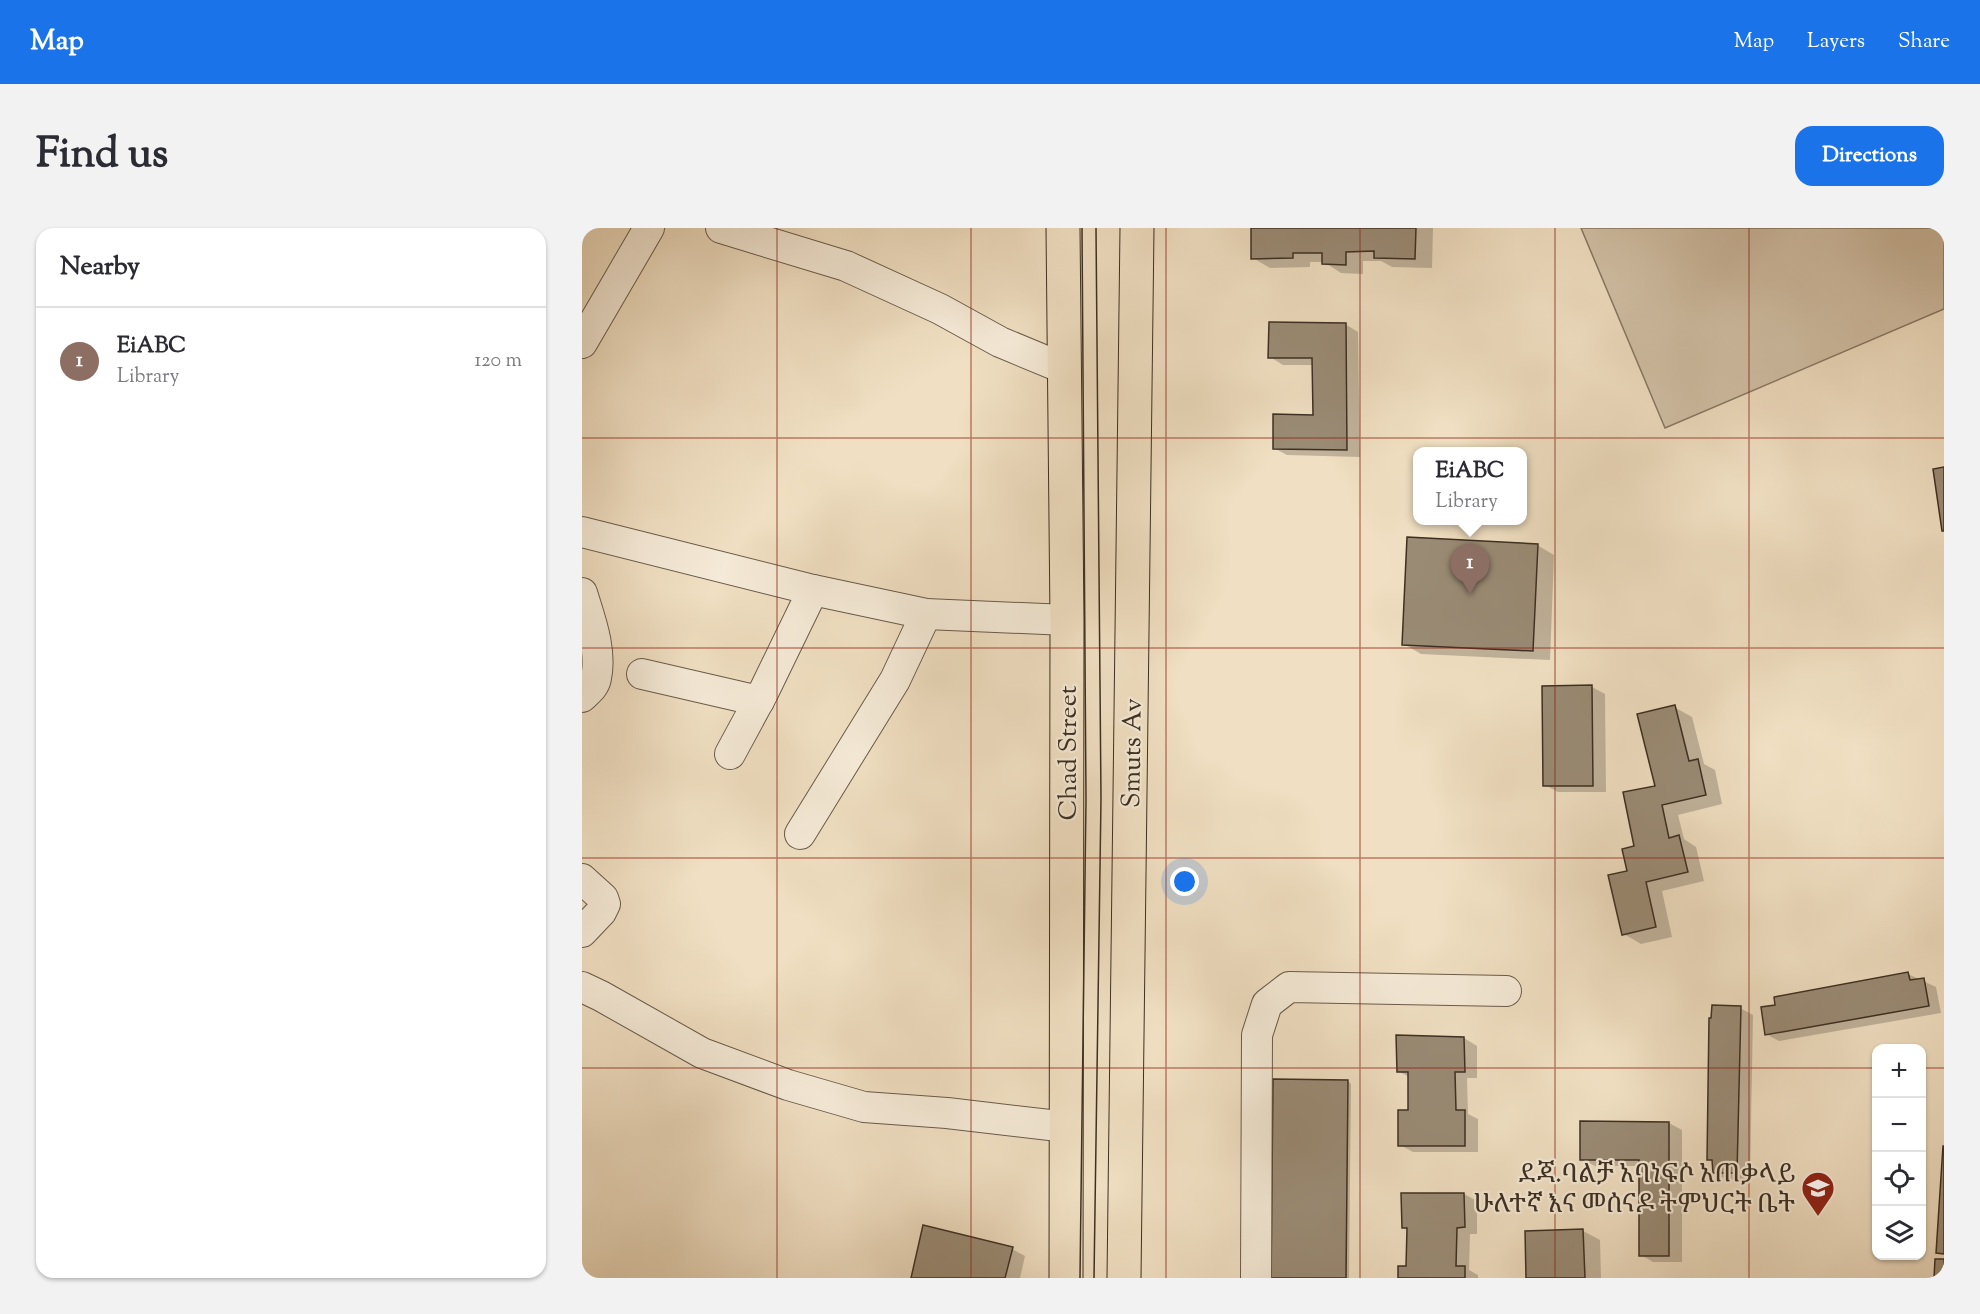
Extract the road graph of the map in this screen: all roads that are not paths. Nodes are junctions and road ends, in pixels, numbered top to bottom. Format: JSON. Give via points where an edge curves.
{"nodes":[{"id":1,"x":649,"y":228,"type":"edge"},
{"id":2,"x":722,"y":228,"type":"edge"},
{"id":3,"x":1063,"y":228,"type":"edge"},
{"id":4,"x":1137,"y":228,"type":"edge"},
{"id":5,"x":582,"y":343,"type":"edge"},
{"id":6,"x":1065,"y":369,"type":"junction"},
{"id":7,"x":582,"y":532,"type":"edge"},
{"id":8,"x":813,"y":590,"type":"junction"},
{"id":9,"x":582,"y":593,"type":"edge"},
{"id":10,"x":926,"y":614,"type":"junction"},
{"id":11,"x":1067,"y":620,"type":"junction"},
{"id":12,"x":642,"y":674,"type":"dead end"},
{"id":13,"x":582,"y":697,"type":"edge"},
{"id":14,"x":759,"y":701,"type":"junction"},
{"id":15,"x":730,"y":754,"type":"dead end"},
{"id":16,"x":800,"y":834,"type":"dead end"},
{"id":17,"x":582,"y":879,"type":"edge"},
{"id":18,"x":582,"y":932,"type":"edge"},
{"id":19,"x":582,"y":987,"type":"edge"},
{"id":20,"x":1506,"y":991,"type":"dead end"},
{"id":21,"x":1067,"y":1127,"type":"junction"},
{"id":22,"x":1066,"y":1278,"type":"edge"},
{"id":23,"x":1124,"y":1278,"type":"edge"},
{"id":24,"x":1256,"y":1278,"type":"edge"}],
"edges":[{"from":1,"to":5,"type":"street"},
{"from":2,"to":6,"type":"street","via":[[846,266],[940,309],[1000,342]]},
{"from":3,"to":6,"type":"main road","name":"Chad Street"},
{"from":4,"to":23,"type":"main road","name":"Smuts Av"},
{"from":6,"to":11,"type":"main road","name":"Chad Street"},
{"from":7,"to":8,"type":"street"},
{"from":8,"to":10,"type":"street"},
{"from":8,"to":14,"type":"street"},
{"from":9,"to":13,"type":"street","via":[[595,636],[597,662],[596,680]]},
{"from":10,"to":11,"type":"street"},
{"from":10,"to":16,"type":"street","via":[[895,680]]},
{"from":11,"to":21,"type":"main road","name":"Chad Street"},
{"from":12,"to":14,"type":"street"},
{"from":14,"to":15,"type":"street"},
{"from":17,"to":18,"type":"street","via":[[603,898],[604,904]]},
{"from":19,"to":21,"type":"street","via":[[702,1053],[788,1085],[864,1107]]},
{"from":20,"to":24,"type":"street","via":[[1289,987],[1267,1004],[1257,1035]]},
{"from":21,"to":22,"type":"main road","name":"Chad Street"}]}
